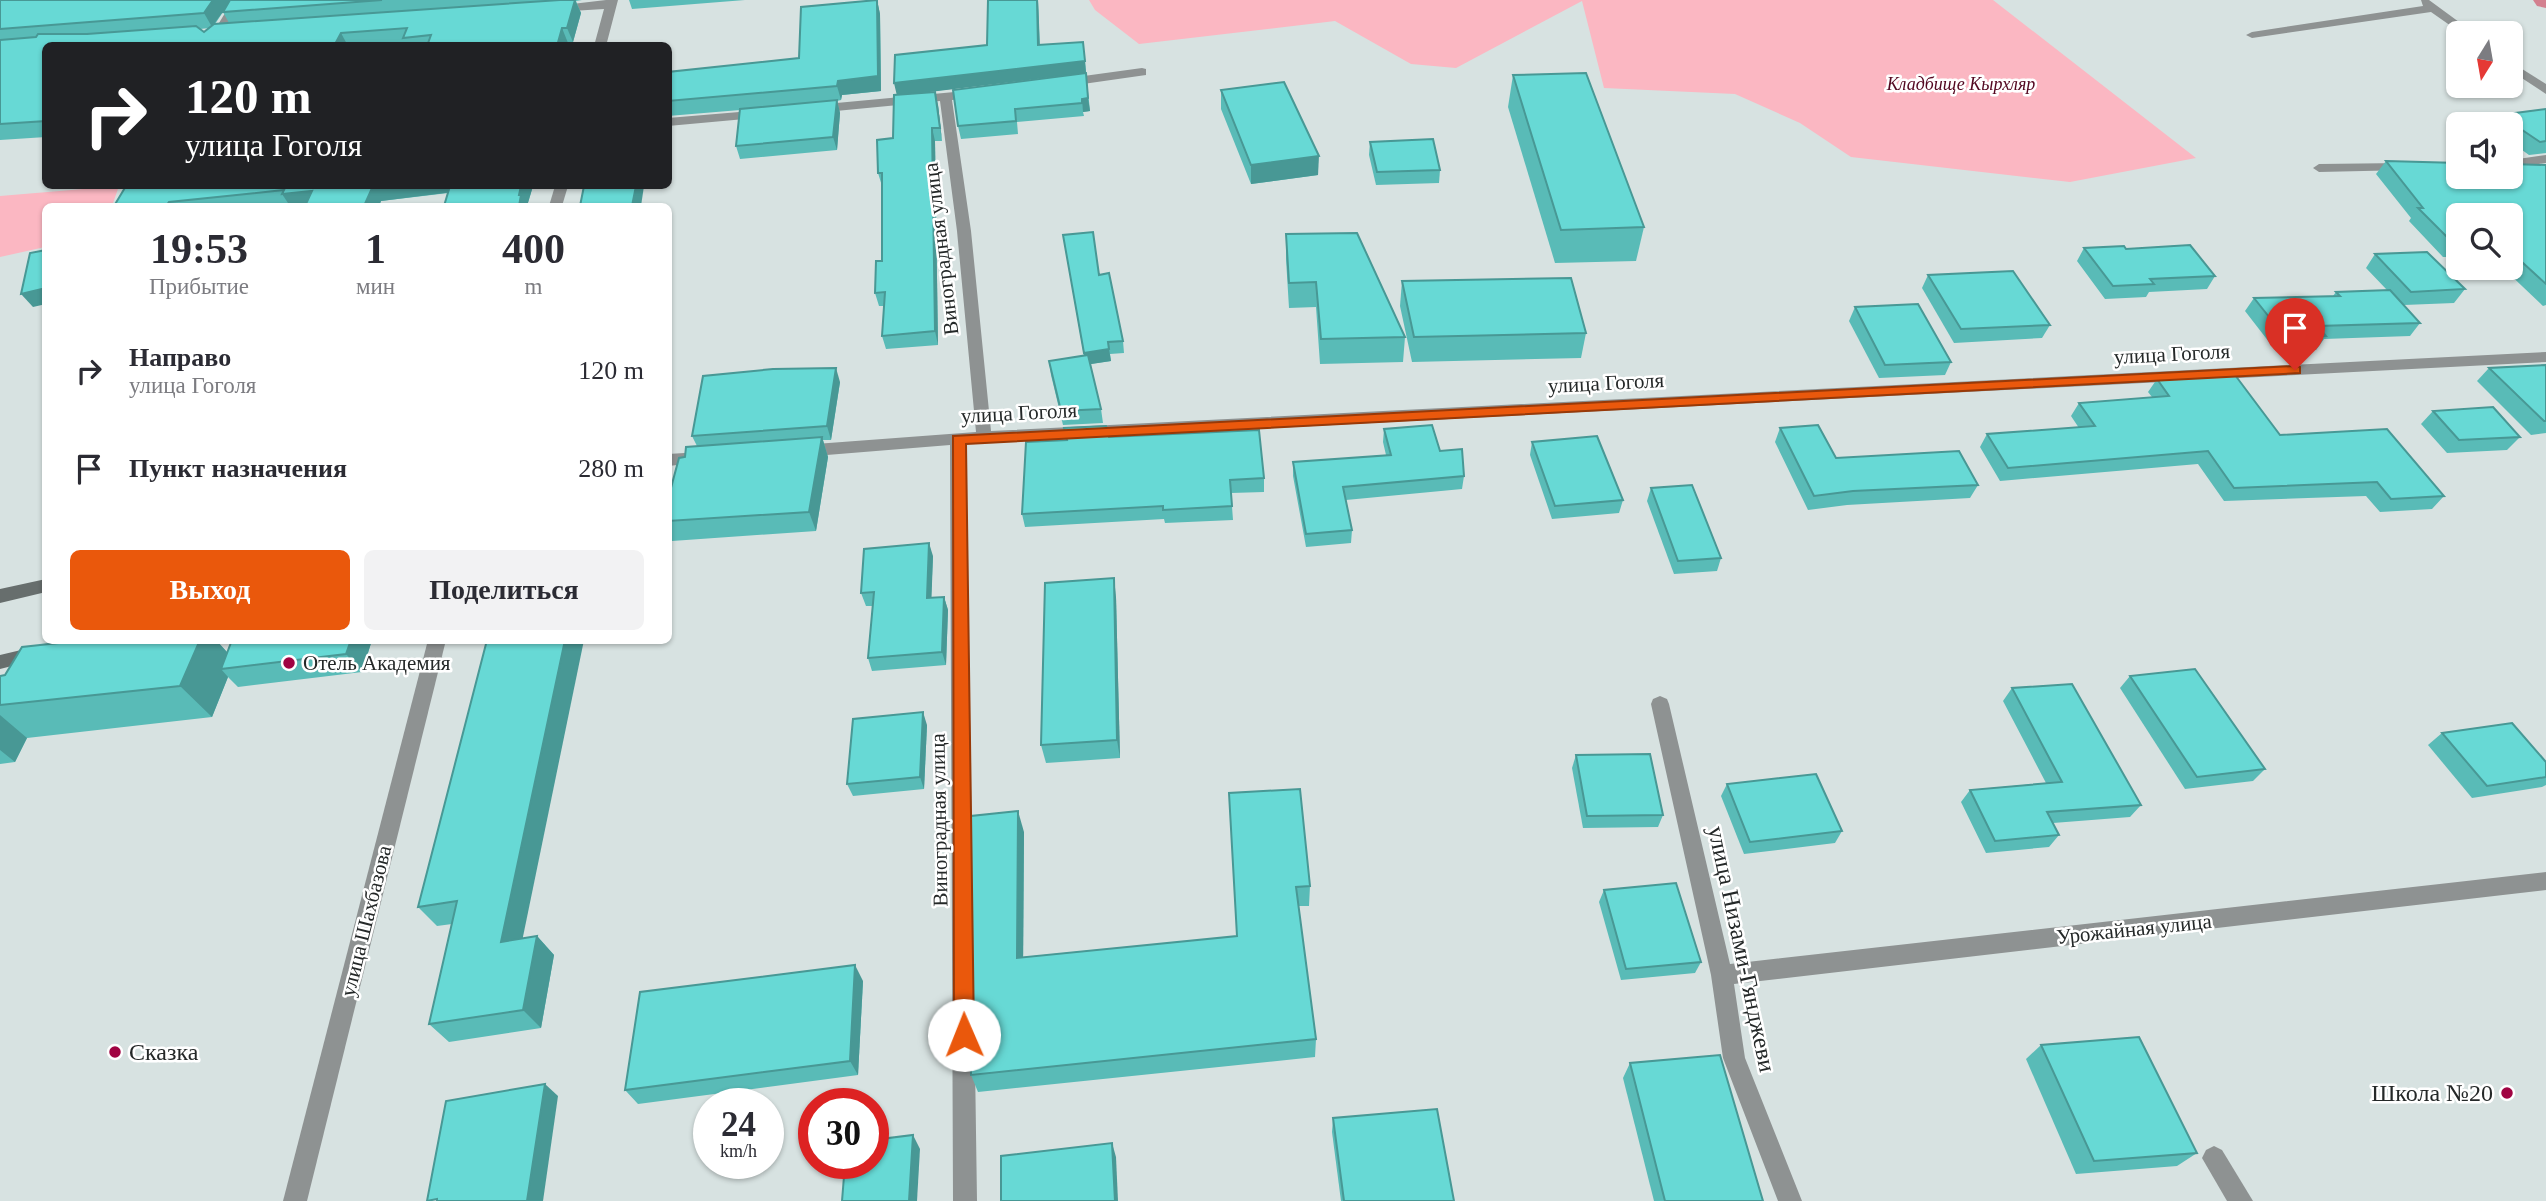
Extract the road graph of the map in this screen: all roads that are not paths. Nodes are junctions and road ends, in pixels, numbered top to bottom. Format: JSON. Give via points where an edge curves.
{"nodes":[{"id":1,"x":239,"y":0,"type":"edge"},
{"id":2,"x":2422,"y":0,"type":"edge"},
{"id":3,"x":612,"y":2,"type":"edge"},
{"id":4,"x":2433,"y":8,"type":"junction"},
{"id":5,"x":543,"y":10,"type":"edge"},
{"id":6,"x":2451,"y":21,"type":"edge"},
{"id":7,"x":231,"y":33,"type":"edge"},
{"id":8,"x":217,"y":34,"type":"junction"},
{"id":9,"x":2252,"y":35,"type":"dead end"},
{"id":10,"x":207,"y":40,"type":"edge"},
{"id":11,"x":601,"y":42,"type":"edge"},
{"id":12,"x":1142,"y":72,"type":"dead end"},
{"id":13,"x":2524,"y":74,"type":"edge"},
{"id":14,"x":1051,"y":84,"type":"edge"},
{"id":15,"x":2546,"y":90,"type":"edge"},
{"id":16,"x":985,"y":93,"type":"edge"},
{"id":17,"x":946,"y":98,"type":"junction"},
{"id":18,"x":807,"y":110,"type":"edge"},
{"id":19,"x":779,"y":113,"type":"edge"},
{"id":20,"x":672,"y":122,"type":"edge"},
{"id":21,"x":2546,"y":159,"type":"edge"},
{"id":22,"x":2523,"y":162,"type":"edge"},
{"id":23,"x":2421,"y":166,"type":"edge"},
{"id":24,"x":2319,"y":168,"type":"dead end"},
{"id":25,"x":2546,"y":357,"type":"edge"},
{"id":26,"x":984,"y":438,"type":"junction"},
{"id":27,"x":958,"y":439,"type":"junction"},
{"id":28,"x":779,"y":452,"type":"edge"},
{"id":29,"x":724,"y":456,"type":"edge"},
{"id":30,"x":672,"y":460,"type":"edge"},
{"id":31,"x":42,"y":586,"type":"edge"},
{"id":32,"x":0,"y":596,"type":"edge"},
{"id":33,"x":437,"y":644,"type":"edge"},
{"id":34,"x":51,"y":650,"type":"edge"},
{"id":35,"x":0,"y":662,"type":"edge"},
{"id":36,"x":1660,"y":704,"type":"dead end"},
{"id":37,"x":2546,"y":881,"type":"edge"},
{"id":38,"x":1722,"y":975,"type":"junction"},
{"id":39,"x":2214,"y":1158,"type":"dead end"},
{"id":40,"x":295,"y":1201,"type":"edge"},
{"id":41,"x":965,"y":1201,"type":"edge"},
{"id":42,"x":1790,"y":1201,"type":"edge"},
{"id":43,"x":2241,"y":1201,"type":"edge"}],
"edges":[{"from":1,"to":8,"type":"street"},
{"from":2,"to":4,"type":"street"},
{"from":3,"to":5,"type":"street"},
{"from":3,"to":11,"type":"street"},
{"from":4,"to":6,"type":"street"},
{"from":4,"to":9,"type":"street"},
{"from":7,"to":8,"type":"street"},
{"from":8,"to":10,"type":"street"},
{"from":12,"to":14,"type":"street"},
{"from":13,"to":15,"type":"street"},
{"from":16,"to":17,"type":"street"},
{"from":17,"to":18,"type":"street"},
{"from":17,"to":26,"type":"street","name":"Виноградная улица"},
{"from":19,"to":20,"type":"street"},
{"from":21,"to":22,"type":"street"},
{"from":23,"to":24,"type":"street"},
{"from":25,"to":26,"type":"street","name":"улица Гоголя"},
{"from":26,"to":27,"type":"street","name":"улица Гоголя"},
{"from":27,"to":28,"type":"street","name":"улица Гоголя"},
{"from":27,"to":41,"type":"street","name":"Виноградная улица"},
{"from":29,"to":30,"type":"street"},
{"from":31,"to":32,"type":"street"},
{"from":33,"to":40,"type":"street","name":"улица Шахбазова"},
{"from":34,"to":35,"type":"street"},
{"from":36,"to":38,"type":"street","name":"улица Низами-Гянджеви"},
{"from":37,"to":38,"type":"street","name":"Урожайная улица"},
{"from":38,"to":42,"type":"street","name":"улица Низами-Гянджеви","via":[[1734,1058]]},
{"from":39,"to":43,"type":"street"}]}
